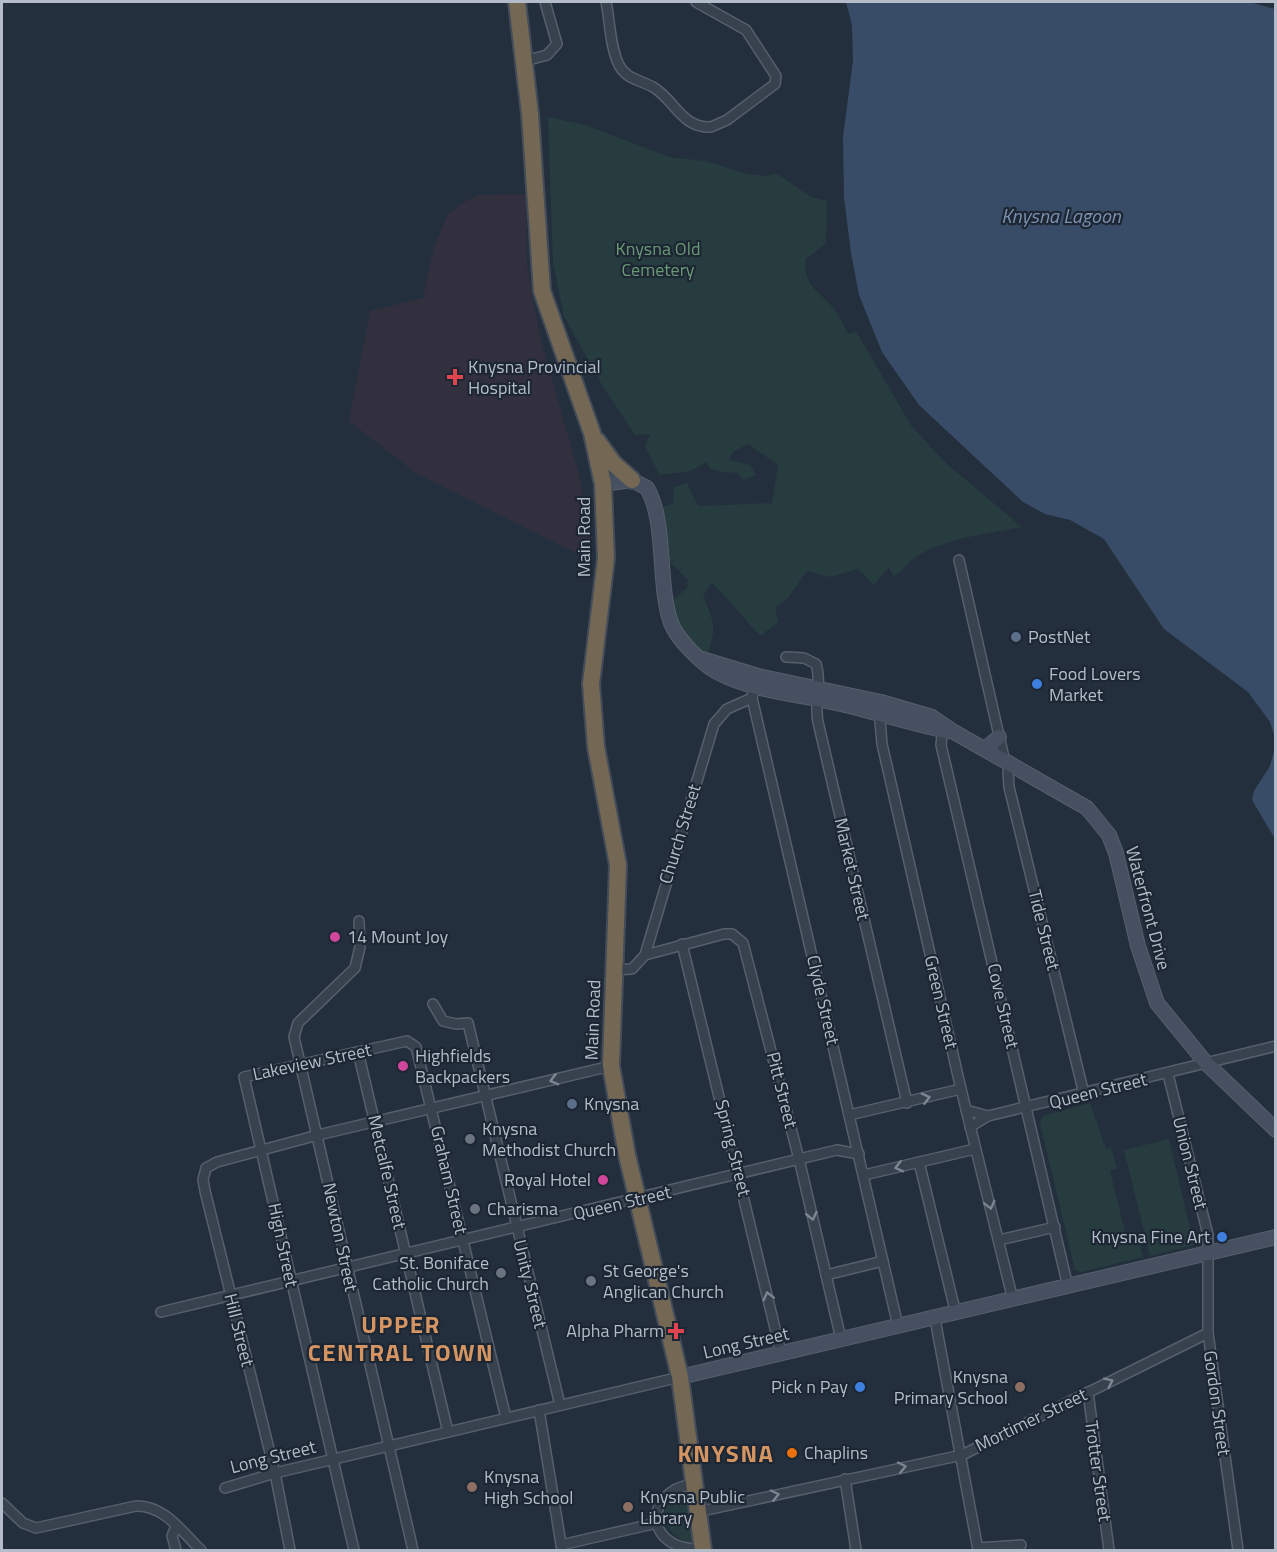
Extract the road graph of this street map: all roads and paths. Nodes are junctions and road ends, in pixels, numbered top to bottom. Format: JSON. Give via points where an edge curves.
{"nodes":[{"id":1,"x":517,"y":2,"type":"edge"},
{"id":2,"x":545,"y":2,"type":"edge"},
{"id":3,"x":606,"y":2,"type":"edge"},
{"id":4,"x":698,"y":2,"type":"edge"},
{"id":5,"x":525,"y":61,"type":"junction"},
{"id":6,"x":592,"y":433,"type":"junction"},
{"id":7,"x":632,"y":480,"type":"junction"},
{"id":8,"x":603,"y":484,"type":"junction"},
{"id":9,"x":958,"y":560,"type":"dead end"},
{"id":10,"x":786,"y":657,"type":"dead end"},
{"id":11,"x":754,"y":686,"type":"junction"},
{"id":12,"x":817,"y":694,"type":"junction"},
{"id":13,"x":880,"y":707,"type":"junction"},
{"id":14,"x":946,"y":729,"type":"junction"},
{"id":15,"x":999,"y":737,"type":"junction"},
{"id":16,"x":985,"y":749,"type":"junction"},
{"id":17,"x":1008,"y":763,"type":"junction"},
{"id":18,"x":359,"y":921,"type":"dead end"},
{"id":19,"x":682,"y":944,"type":"junction"},
{"id":20,"x":645,"y":955,"type":"junction"},
{"id":21,"x":614,"y":969,"type":"junction"},
{"id":22,"x":433,"y":1004,"type":"dead end"},
{"id":23,"x":1275,"y":1046,"type":"edge"},
{"id":24,"x":416,"y":1047,"type":"joint"},
{"id":25,"x":358,"y":1052,"type":"junction"},
{"id":26,"x":1206,"y":1063,"type":"junction"},
{"id":27,"x":301,"y":1064,"type":"junction"},
{"id":28,"x":611,"y":1066,"type":"junction"},
{"id":29,"x":1168,"y":1074,"type":"junction"},
{"id":30,"x":960,"y":1089,"type":"junction"},
{"id":31,"x":1084,"y":1094,"type":"junction"},
{"id":32,"x":487,"y":1097,"type":"junction"},
{"id":33,"x":907,"y":1103,"type":"junction"},
{"id":34,"x":432,"y":1108,"type":"junction"},
{"id":35,"x":1027,"y":1108,"type":"junction"},
{"id":36,"x":966,"y":1110,"type":"junction"},
{"id":37,"x":849,"y":1115,"type":"junction"},
{"id":38,"x":988,"y":1116,"type":"junction"},
{"id":39,"x":375,"y":1122,"type":"junction"},
{"id":40,"x":970,"y":1127,"type":"junction"},
{"id":41,"x":1275,"y":1130,"type":"edge"},
{"id":42,"x":318,"y":1135,"type":"junction"},
{"id":43,"x":854,"y":1137,"type":"junction"},
{"id":44,"x":262,"y":1149,"type":"junction"},
{"id":45,"x":975,"y":1149,"type":"junction"},
{"id":46,"x":837,"y":1150,"type":"junction"},
{"id":47,"x":859,"y":1154,"type":"junction"},
{"id":48,"x":799,"y":1159,"type":"junction"},
{"id":49,"x":920,"y":1162,"type":"junction"},
{"id":50,"x":739,"y":1174,"type":"junction"},
{"id":51,"x":864,"y":1175,"type":"junction"},
{"id":52,"x":637,"y":1199,"type":"junction"},
{"id":53,"x":1055,"y":1227,"type":"junction"},
{"id":54,"x":516,"y":1228,"type":"junction"},
{"id":55,"x":1275,"y":1237,"type":"edge"},
{"id":56,"x":463,"y":1240,"type":"junction"},
{"id":57,"x":999,"y":1240,"type":"junction"},
{"id":58,"x":406,"y":1252,"type":"junction"},
{"id":59,"x":1208,"y":1254,"type":"junction"},
{"id":60,"x":883,"y":1261,"type":"junction"},
{"id":61,"x":346,"y":1268,"type":"junction"},
{"id":62,"x":826,"y":1275,"type":"junction"},
{"id":63,"x":291,"y":1280,"type":"junction"},
{"id":64,"x":1068,"y":1287,"type":"junction"},
{"id":65,"x":231,"y":1296,"type":"junction"},
{"id":66,"x":1013,"y":1300,"type":"junction"},
{"id":67,"x":160,"y":1312,"type":"dead end"},
{"id":68,"x":956,"y":1314,"type":"junction"},
{"id":69,"x":935,"y":1319,"type":"junction"},
{"id":70,"x":898,"y":1326,"type":"junction"},
{"id":71,"x":1208,"y":1333,"type":"junction"},
{"id":72,"x":841,"y":1339,"type":"junction"},
{"id":73,"x":781,"y":1353,"type":"junction"},
{"id":74,"x":680,"y":1377,"type":"junction"},
{"id":75,"x":1088,"y":1392,"type":"junction"},
{"id":76,"x":560,"y":1405,"type":"junction"},
{"id":77,"x":539,"y":1410,"type":"junction"},
{"id":78,"x":506,"y":1418,"type":"junction"},
{"id":79,"x":448,"y":1432,"type":"junction"},
{"id":80,"x":389,"y":1448,"type":"junction"},
{"id":81,"x":962,"y":1455,"type":"junction"},
{"id":82,"x":333,"y":1460,"type":"junction"},
{"id":83,"x":275,"y":1473,"type":"junction"},
{"id":84,"x":845,"y":1479,"type":"junction"},
{"id":85,"x":693,"y":1484,"type":"junction"},
{"id":86,"x":225,"y":1488,"type":"dead end"},
{"id":87,"x":2,"y":1503,"type":"edge"},
{"id":88,"x":697,"y":1512,"type":"junction"},
{"id":89,"x":657,"y":1523,"type":"junction"},
{"id":90,"x":176,"y":1526,"type":"junction"},
{"id":91,"x":666,"y":1540,"type":"junction"},
{"id":92,"x":1021,"y":1545,"type":"dead end"},
{"id":93,"x":562,"y":1548,"type":"edge"},
{"id":94,"x":978,"y":1549,"type":"edge"},
{"id":95,"x":994,"y":1549,"type":"edge"},
{"id":96,"x":702,"y":1550,"type":"edge"},
{"id":97,"x":176,"y":1551,"type":"edge"},
{"id":98,"x":201,"y":1551,"type":"edge"},
{"id":99,"x":290,"y":1551,"type":"edge"},
{"id":100,"x":354,"y":1551,"type":"edge"},
{"id":101,"x":413,"y":1551,"type":"edge"},
{"id":102,"x":660,"y":1551,"type":"edge"},
{"id":103,"x":856,"y":1551,"type":"edge"},
{"id":104,"x":1109,"y":1551,"type":"edge"},
{"id":105,"x":1238,"y":1551,"type":"edge"}],
"edges":[{"from":1,"to":5,"type":"highway"},
{"from":2,"to":5,"type":"street","via":[[557,44],[551,53]]},
{"from":3,"to":4,"type":"street","via":[[616,56],[624,72],[653,87],[692,124],[711,127],[761,95],[775,84],[776,76],[746,30]]},
{"from":5,"to":6,"type":"highway","via":[[542,291]]},
{"from":6,"to":7,"type":"highway","via":[[613,463]]},
{"from":6,"to":8,"type":"highway","name":"Main Road"},
{"from":7,"to":8,"type":"street"},
{"from":7,"to":11,"type":"street","name":"Waterfront Drive","via":[[647,488],[651,495],[672,626],[684,643],[719,674]]},
{"from":8,"to":21,"type":"highway","name":"Main Road","via":[[606,558],[591,684],[596,747],[618,865]]},
{"from":9,"to":15,"type":"street","name":"Tide Street"},
{"from":10,"to":12,"type":"street","name":"Market Street","via":[[804,658],[816,664]]},
{"from":11,"to":12,"type":"street","name":"Waterfront Drive"},
{"from":11,"to":20,"type":"street","name":"Church Street","via":[[714,724]]},
{"from":11,"to":37,"type":"street","name":"Clyde Street"},
{"from":12,"to":13,"type":"street","name":"Waterfront Drive"},
{"from":12,"to":33,"type":"street","name":"Market Street","via":[[818,722]]},
{"from":13,"to":14,"type":"street","name":"Waterfront Drive"},
{"from":13,"to":30,"type":"street","name":"Green Street","via":[[882,744]]},
{"from":14,"to":16,"type":"street","name":"Waterfront Drive"},
{"from":14,"to":35,"type":"street","name":"Cove Street","via":[[941,745]]},
{"from":15,"to":16,"type":"street"},
{"from":15,"to":17,"type":"street","name":"Tide Street"},
{"from":16,"to":17,"type":"street","name":"Waterfront Drive"},
{"from":17,"to":26,"type":"street","name":"Waterfront Drive","via":[[1087,808],[1109,835],[1157,1003]]},
{"from":17,"to":31,"type":"street","name":"Tide Street","via":[[1010,787]]},
{"from":18,"to":27,"type":"street","name":"Newton Street","via":[[360,946],[355,968],[298,1023],[294,1037]]},
{"from":19,"to":20,"type":"street","name":"Pitt Street"},
{"from":19,"to":48,"type":"street","name":"Pitt Street","via":[[724,934],[732,934],[743,943]]},
{"from":19,"to":50,"type":"street","name":"Spring Street"},
{"from":20,"to":21,"type":"street","via":[[632,969]]},
{"from":21,"to":28,"type":"highway","name":"Main Road"},
{"from":22,"to":32,"type":"street","name":"Unity Street","via":[[443,1021],[468,1023]]},
{"from":23,"to":26,"type":"street","name":"Queen Street"},
{"from":24,"to":25,"type":"street","name":"Lakeview Street","via":[[407,1041]]},
{"from":24,"to":34,"type":"street","name":"Graham Street"},
{"from":25,"to":27,"type":"street","name":"Lakeview Street"},
{"from":25,"to":39,"type":"street","name":"Metcalfe Street"},
{"from":26,"to":29,"type":"street","name":"Queen Street"},
{"from":26,"to":41,"type":"street","name":"Waterfront Drive"},
{"from":27,"to":42,"type":"street","name":"Newton Street"},
{"from":27,"to":44,"type":"street","name":"Lakeview Street","via":[[244,1077]]},
{"from":28,"to":32,"type":"street","one_way":true},
{"from":28,"to":52,"type":"highway","name":"Main Road"},
{"from":29,"to":31,"type":"street","name":"Queen Street"},
{"from":29,"to":59,"type":"street","name":"Union Street","via":[[1208,1235]]},
{"from":33,"to":30,"type":"street","one_way":true},
{"from":30,"to":36,"type":"street","name":"Green Street"},
{"from":31,"to":35,"type":"street","name":"Queen Street"},
{"from":32,"to":34,"type":"street"},
{"from":32,"to":54,"type":"street","name":"Unity Street"},
{"from":33,"to":37,"type":"street"},
{"from":34,"to":39,"type":"street"},
{"from":34,"to":56,"type":"street","name":"Graham Street"},
{"from":35,"to":38,"type":"street","name":"Queen Street"},
{"from":35,"to":53,"type":"street","name":"Cove Street"},
{"from":36,"to":38,"type":"street","name":"Queen Street"},
{"from":36,"to":40,"type":"street","name":"Green Street"},
{"from":37,"to":43,"type":"street","name":"Clyde Street"},
{"from":38,"to":40,"type":"street","name":"Queen Street"},
{"from":39,"to":42,"type":"street"},
{"from":39,"to":58,"type":"street","name":"Metcalfe Street"},
{"from":40,"to":45,"type":"street","name":"Green Street"},
{"from":42,"to":44,"type":"street"},
{"from":42,"to":61,"type":"street","name":"Newton Street"},
{"from":43,"to":46,"type":"street","name":"Queen Street"},
{"from":43,"to":47,"type":"street","name":"Clyde Street"},
{"from":44,"to":63,"type":"street","name":"High Street"},
{"from":44,"to":65,"type":"street","name":"Hill Street","via":[[217,1161],[204,1172],[205,1191]]},
{"from":45,"to":49,"type":"street"},
{"from":45,"to":57,"type":"street","name":"Green Street","one_way":true},
{"from":46,"to":47,"type":"street","name":"Queen Street"},
{"from":46,"to":48,"type":"street","name":"Queen Street"},
{"from":47,"to":51,"type":"street","name":"Clyde Street"},
{"from":48,"to":50,"type":"street","name":"Queen Street"},
{"from":48,"to":62,"type":"street","name":"Pitt Street","one_way":true},
{"from":49,"to":51,"type":"street","one_way":true},
{"from":49,"to":68,"type":"street"},
{"from":50,"to":52,"type":"street","name":"Queen Street"},
{"from":73,"to":50,"type":"street","name":"Spring Street","one_way":true},
{"from":51,"to":60,"type":"street","name":"Clyde Street"},
{"from":52,"to":54,"type":"street","name":"Queen Street"},
{"from":52,"to":74,"type":"highway","name":"Main Road"},
{"from":53,"to":57,"type":"street"},
{"from":53,"to":64,"type":"street","name":"Cove Street"},
{"from":54,"to":56,"type":"street","name":"Queen Street"},
{"from":54,"to":76,"type":"street","name":"Unity Street"},
{"from":55,"to":59,"type":"street","name":"Long Street"},
{"from":56,"to":58,"type":"street","name":"Queen Street"},
{"from":56,"to":78,"type":"street","name":"Graham Street"},
{"from":57,"to":66,"type":"street","name":"Green Street"},
{"from":58,"to":61,"type":"street","name":"Queen Street"},
{"from":58,"to":79,"type":"street","name":"Metcalfe Street"},
{"from":59,"to":64,"type":"street","name":"Long Street"},
{"from":59,"to":71,"type":"street","name":"Gordon Street"},
{"from":60,"to":62,"type":"street"},
{"from":60,"to":70,"type":"street","name":"Clyde Street"},
{"from":61,"to":63,"type":"street","name":"Queen Street"},
{"from":61,"to":80,"type":"street","name":"Newton Street"},
{"from":62,"to":72,"type":"street","name":"Pitt Street"},
{"from":63,"to":65,"type":"street","name":"Queen Street"},
{"from":63,"to":82,"type":"street","name":"High Street"},
{"from":64,"to":66,"type":"street","name":"Long Street"},
{"from":65,"to":67,"type":"street","name":"Queen Street"},
{"from":65,"to":83,"type":"street","name":"Hill Street"},
{"from":66,"to":68,"type":"street","name":"Long Street"},
{"from":68,"to":69,"type":"street","name":"Long Street"},
{"from":69,"to":70,"type":"street","name":"Long Street"},
{"from":69,"to":81,"type":"street"},
{"from":70,"to":72,"type":"street","name":"Long Street"},
{"from":75,"to":71,"type":"street","name":"Mortimer Street","one_way":true},
{"from":71,"to":105,"type":"street","name":"Gordon Street"},
{"from":72,"to":73,"type":"street","name":"Long Street"},
{"from":73,"to":74,"type":"street","name":"Long Street"},
{"from":74,"to":76,"type":"street","name":"Long Street"},
{"from":74,"to":85,"type":"highway","name":"Main Road"},
{"from":75,"to":81,"type":"street","name":"Mortimer Street"},
{"from":75,"to":104,"type":"street","name":"Trotter Street"},
{"from":76,"to":77,"type":"street","name":"Long Street"},
{"from":77,"to":78,"type":"street","name":"Long Street"},
{"from":77,"to":93,"type":"street"},
{"from":78,"to":79,"type":"street","name":"Long Street"},
{"from":79,"to":80,"type":"street","name":"Long Street"},
{"from":80,"to":82,"type":"street","name":"Long Street"},
{"from":80,"to":101,"type":"street","name":"Newton Street"},
{"from":84,"to":81,"type":"street","name":"Mortimer Street","one_way":true},
{"from":81,"to":94,"type":"street"},
{"from":82,"to":83,"type":"street","name":"Long Street"},
{"from":82,"to":100,"type":"street","name":"High Street"},
{"from":83,"to":86,"type":"street","name":"Long Street"},
{"from":83,"to":99,"type":"street","name":"Hill Street"},
{"from":88,"to":84,"type":"street","name":"Mortimer Street","one_way":true},
{"from":84,"to":103,"type":"street"},
{"from":85,"to":88,"type":"highway","name":"Main Road"},
{"from":85,"to":89,"type":"street","via":[[664,1498]]},
{"from":87,"to":90,"type":"street","via":[[23,1523],[36,1528],[144,1506],[156,1508]]},
{"from":88,"to":96,"type":"highway","name":"Main Road"},
{"from":89,"to":91,"type":"street"},
{"from":89,"to":93,"type":"street"},
{"from":90,"to":97,"type":"street","via":[[172,1536]]},
{"from":90,"to":98,"type":"street"},
{"from":91,"to":96,"type":"street","via":[[684,1549]]},
{"from":91,"to":102,"type":"street"},
{"from":92,"to":95,"type":"street"},
{"from":94,"to":95,"type":"street"}]}
